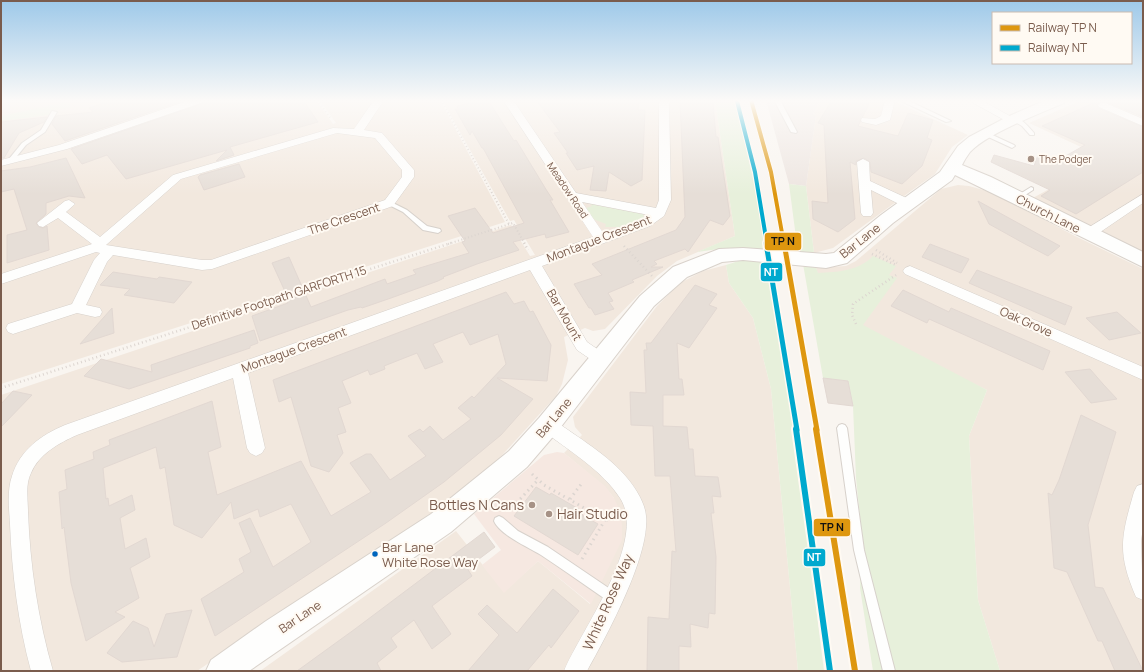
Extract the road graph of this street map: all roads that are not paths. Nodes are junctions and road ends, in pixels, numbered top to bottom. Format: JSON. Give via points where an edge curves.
{"nodes":[{"id":1,"x":42,"y":131,"type":"edge"},
{"id":2,"x":109,"y":131,"type":"edge"},
{"id":3,"x":334,"y":131,"type":"edge"},
{"id":4,"x":360,"y":131,"type":"edge"},
{"id":5,"x":529,"y":131,"type":"edge"},
{"id":6,"x":664,"y":131,"type":"edge"},
{"id":7,"x":991,"y":131,"type":"edge"},
{"id":8,"x":1030,"y":131,"type":"edge"},
{"id":9,"x":986,"y":134,"type":"junction"},
{"id":10,"x":1032,"y":134,"type":"dead end"},
{"id":11,"x":1012,"y":146,"type":"dead end"},
{"id":12,"x":6,"y":162,"type":"edge"},
{"id":13,"x":863,"y":162,"type":"dead end"},
{"id":14,"x":952,"y":167,"type":"junction"},
{"id":15,"x":865,"y":183,"type":"junction"},
{"id":16,"x":572,"y":196,"type":"junction"},
{"id":17,"x":1143,"y":198,"type":"edge"},
{"id":18,"x":389,"y":203,"type":"junction"},
{"id":19,"x":70,"y":204,"type":"dead end"},
{"id":20,"x":909,"y":204,"type":"junction"},
{"id":21,"x":58,"y":212,"type":"junction"},
{"id":22,"x":660,"y":213,"type":"junction"},
{"id":23,"x":867,"y":213,"type":"dead end"},
{"id":24,"x":43,"y":223,"type":"dead end"},
{"id":25,"x":438,"y":231,"type":"dead end"},
{"id":26,"x":1088,"y":234,"type":"junction"},
{"id":27,"x":607,"y":237,"type":"junction"},
{"id":28,"x":102,"y":248,"type":"junction"},
{"id":29,"x":1143,"y":260,"type":"edge"},
{"id":30,"x":535,"y":264,"type":"junction"},
{"id":31,"x":910,"y":271,"type":"road end"},
{"id":32,"x":1,"y":279,"type":"edge"},
{"id":33,"x":76,"y":308,"type":"junction"},
{"id":34,"x":95,"y":312,"type":"dead end"},
{"id":35,"x":14,"y":328,"type":"dead end"},
{"id":36,"x":601,"y":359,"type":"junction"},
{"id":37,"x":239,"y":370,"type":"junction"},
{"id":38,"x":1143,"y":374,"type":"edge"},
{"id":39,"x":548,"y":425,"type":"junction"},
{"id":40,"x":842,"y":428,"type":"dead end"},
{"id":41,"x":256,"y":448,"type":"dead end"},
{"id":42,"x":1143,"y":492,"type":"edge"},
{"id":43,"x":498,"y":521,"type":"road end"},
{"id":44,"x":1143,"y":590,"type":"edge"},
{"id":45,"x":612,"y":597,"type":"junction"},
{"id":46,"x":42,"y":671,"type":"edge"},
{"id":47,"x":222,"y":671,"type":"edge"},
{"id":48,"x":574,"y":671,"type":"edge"},
{"id":49,"x":889,"y":671,"type":"edge"}],
"edges":[{"from":1,"to":12,"type":"lane","via":[[24,144]]},
{"from":2,"to":12,"type":"street"},
{"from":3,"to":28,"type":"street","name":"The Crescent","via":[[177,177]]},
{"from":4,"to":18,"type":"street","name":"The Crescent","via":[[378,135],[409,172]]},
{"from":5,"to":16,"type":"street","name":"Meadow Road"},
{"from":6,"to":22,"type":"street","name":"Montague Crescent","via":[[665,200]]},
{"from":7,"to":9,"type":"street","name":"Bar Lane"},
{"from":8,"to":10,"type":"lane"},
{"from":9,"to":11,"type":"lane"},
{"from":9,"to":14,"type":"street","name":"Bar Lane","via":[[964,149]]},
{"from":13,"to":15,"type":"street"},
{"from":14,"to":20,"type":"street","name":"Bar Lane","via":[[946,176]]},
{"from":14,"to":26,"type":"street","name":"Church Lane","via":[[1024,194]]},
{"from":15,"to":20,"type":"street"},
{"from":15,"to":23,"type":"street"},
{"from":16,"to":22,"type":"street"},
{"from":16,"to":27,"type":"street","name":"Meadow Road"},
{"from":17,"to":26,"type":"street"},
{"from":18,"to":25,"type":"lane","via":[[405,211],[425,228]]},
{"from":18,"to":28,"type":"street","name":"The Crescent","via":[[212,264],[202,265]]},
{"from":19,"to":21,"type":"street"},
{"from":20,"to":36,"type":"street","name":"Bar Lane","via":[[840,258],[817,260],[743,254],[719,256],[680,272],[647,301]]},
{"from":21,"to":24,"type":"street"},
{"from":21,"to":28,"type":"street"},
{"from":22,"to":27,"type":"street","name":"Montague Crescent","via":[[646,223]]},
{"from":26,"to":29,"type":"street","name":"Church Lane"},
{"from":27,"to":30,"type":"street","name":"Montague Crescent"},
{"from":28,"to":32,"type":"street","name":"The Crescent"},
{"from":28,"to":33,"type":"street","via":[[101,260]]},
{"from":30,"to":36,"type":"street","name":"Bar Mount","via":[[582,346]]},
{"from":30,"to":37,"type":"street","name":"Montague Crescent"},
{"from":31,"to":38,"type":"street","name":"Oak Grove"},
{"from":33,"to":34,"type":"street"},
{"from":33,"to":35,"type":"street"},
{"from":36,"to":39,"type":"street","name":"Bar Lane"},
{"from":37,"to":41,"type":"street"},
{"from":37,"to":46,"type":"street","name":"Montague Crescent","via":[[71,430],[47,443],[31,457],[23,469],[20,481],[20,551],[27,607]]},
{"from":39,"to":45,"type":"street","name":"White Rose Way","via":[[614,477],[624,487],[632,503],[637,517],[635,537]]},
{"from":39,"to":47,"type":"street","name":"Bar Lane","via":[[518,459],[441,523]]},
{"from":40,"to":49,"type":"lane","via":[[859,550]]},
{"from":42,"to":44,"type":"street","via":[[1130,539],[1133,568]]},
{"from":43,"to":45,"type":"lane"},
{"from":45,"to":48,"type":"street","name":"White Rose Way"}]}
